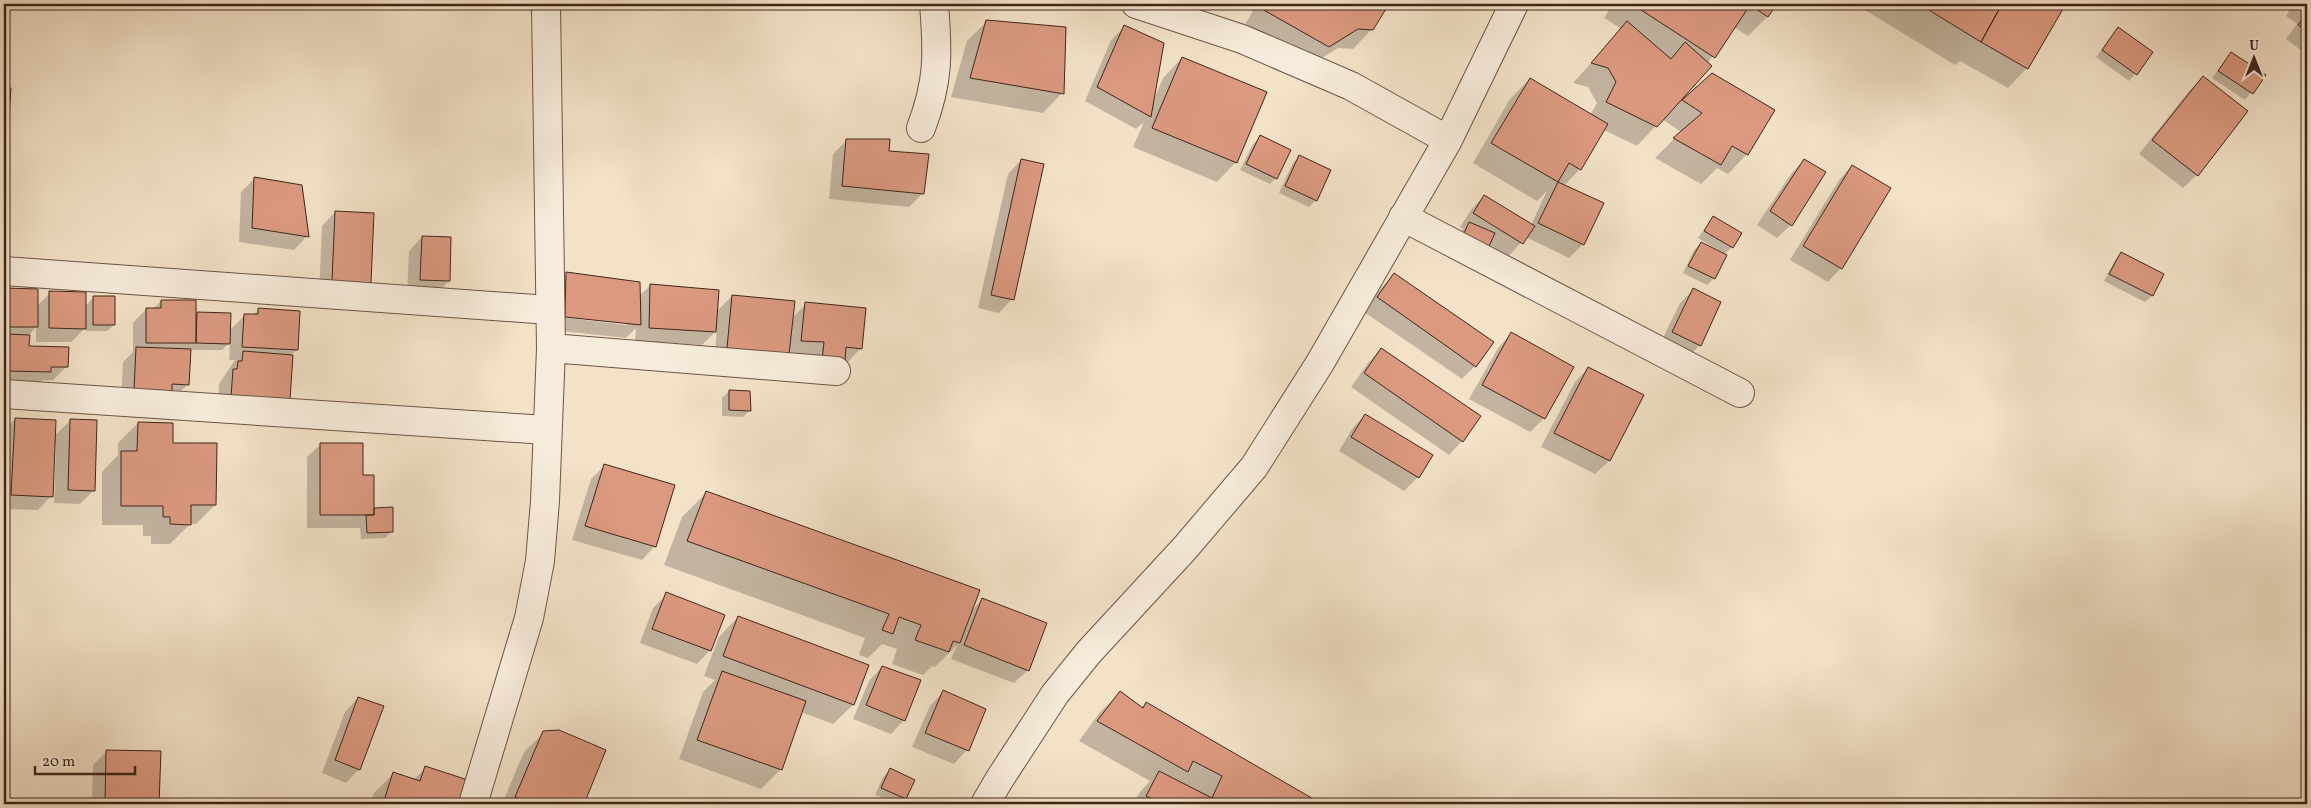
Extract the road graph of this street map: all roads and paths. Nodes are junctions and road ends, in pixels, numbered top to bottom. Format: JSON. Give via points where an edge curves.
{"nodes":[{"id":1,"x":546,"y":4,"type":"edge"},
{"id":2,"x":934,"y":4,"type":"edge"},
{"id":3,"x":1136,"y":4,"type":"edge"},
{"id":4,"x":1514,"y":4,"type":"edge"},
{"id":5,"x":921,"y":128,"type":"dead end"},
{"id":6,"x":1448,"y":140,"type":"junction"},
{"id":7,"x":1404,"y":217,"type":"junction"},
{"id":8,"x":4,"y":271,"type":"edge"},
{"id":9,"x":549,"y":310,"type":"junction"},
{"id":10,"x":551,"y":348,"type":"junction"},
{"id":11,"x":836,"y":370,"type":"dead end"},
{"id":12,"x":1740,"y":393,"type":"dead end"},
{"id":13,"x":4,"y":394,"type":"edge"},
{"id":14,"x":546,"y":430,"type":"junction"},
{"id":15,"x":472,"y":804,"type":"edge"},
{"id":16,"x":985,"y":804,"type":"edge"}],
"edges":[{"from":1,"to":9,"type":"street"},
{"from":2,"to":5,"type":"street","via":[[936,79]]},
{"from":3,"to":6,"type":"street","via":[[1242,39],[1351,86]]},
{"from":4,"to":6,"type":"street"},
{"from":6,"to":7,"type":"street"},
{"from":7,"to":12,"type":"street"},
{"from":7,"to":16,"type":"street","via":[[1320,363],[1254,467],[1185,548],[1088,652],[1055,694]]},
{"from":8,"to":9,"type":"street"},
{"from":9,"to":10,"type":"street"},
{"from":10,"to":11,"type":"street"},
{"from":10,"to":14,"type":"street"},
{"from":13,"to":14,"type":"street"},
{"from":14,"to":15,"type":"street","via":[[540,561],[529,618]]}]}
